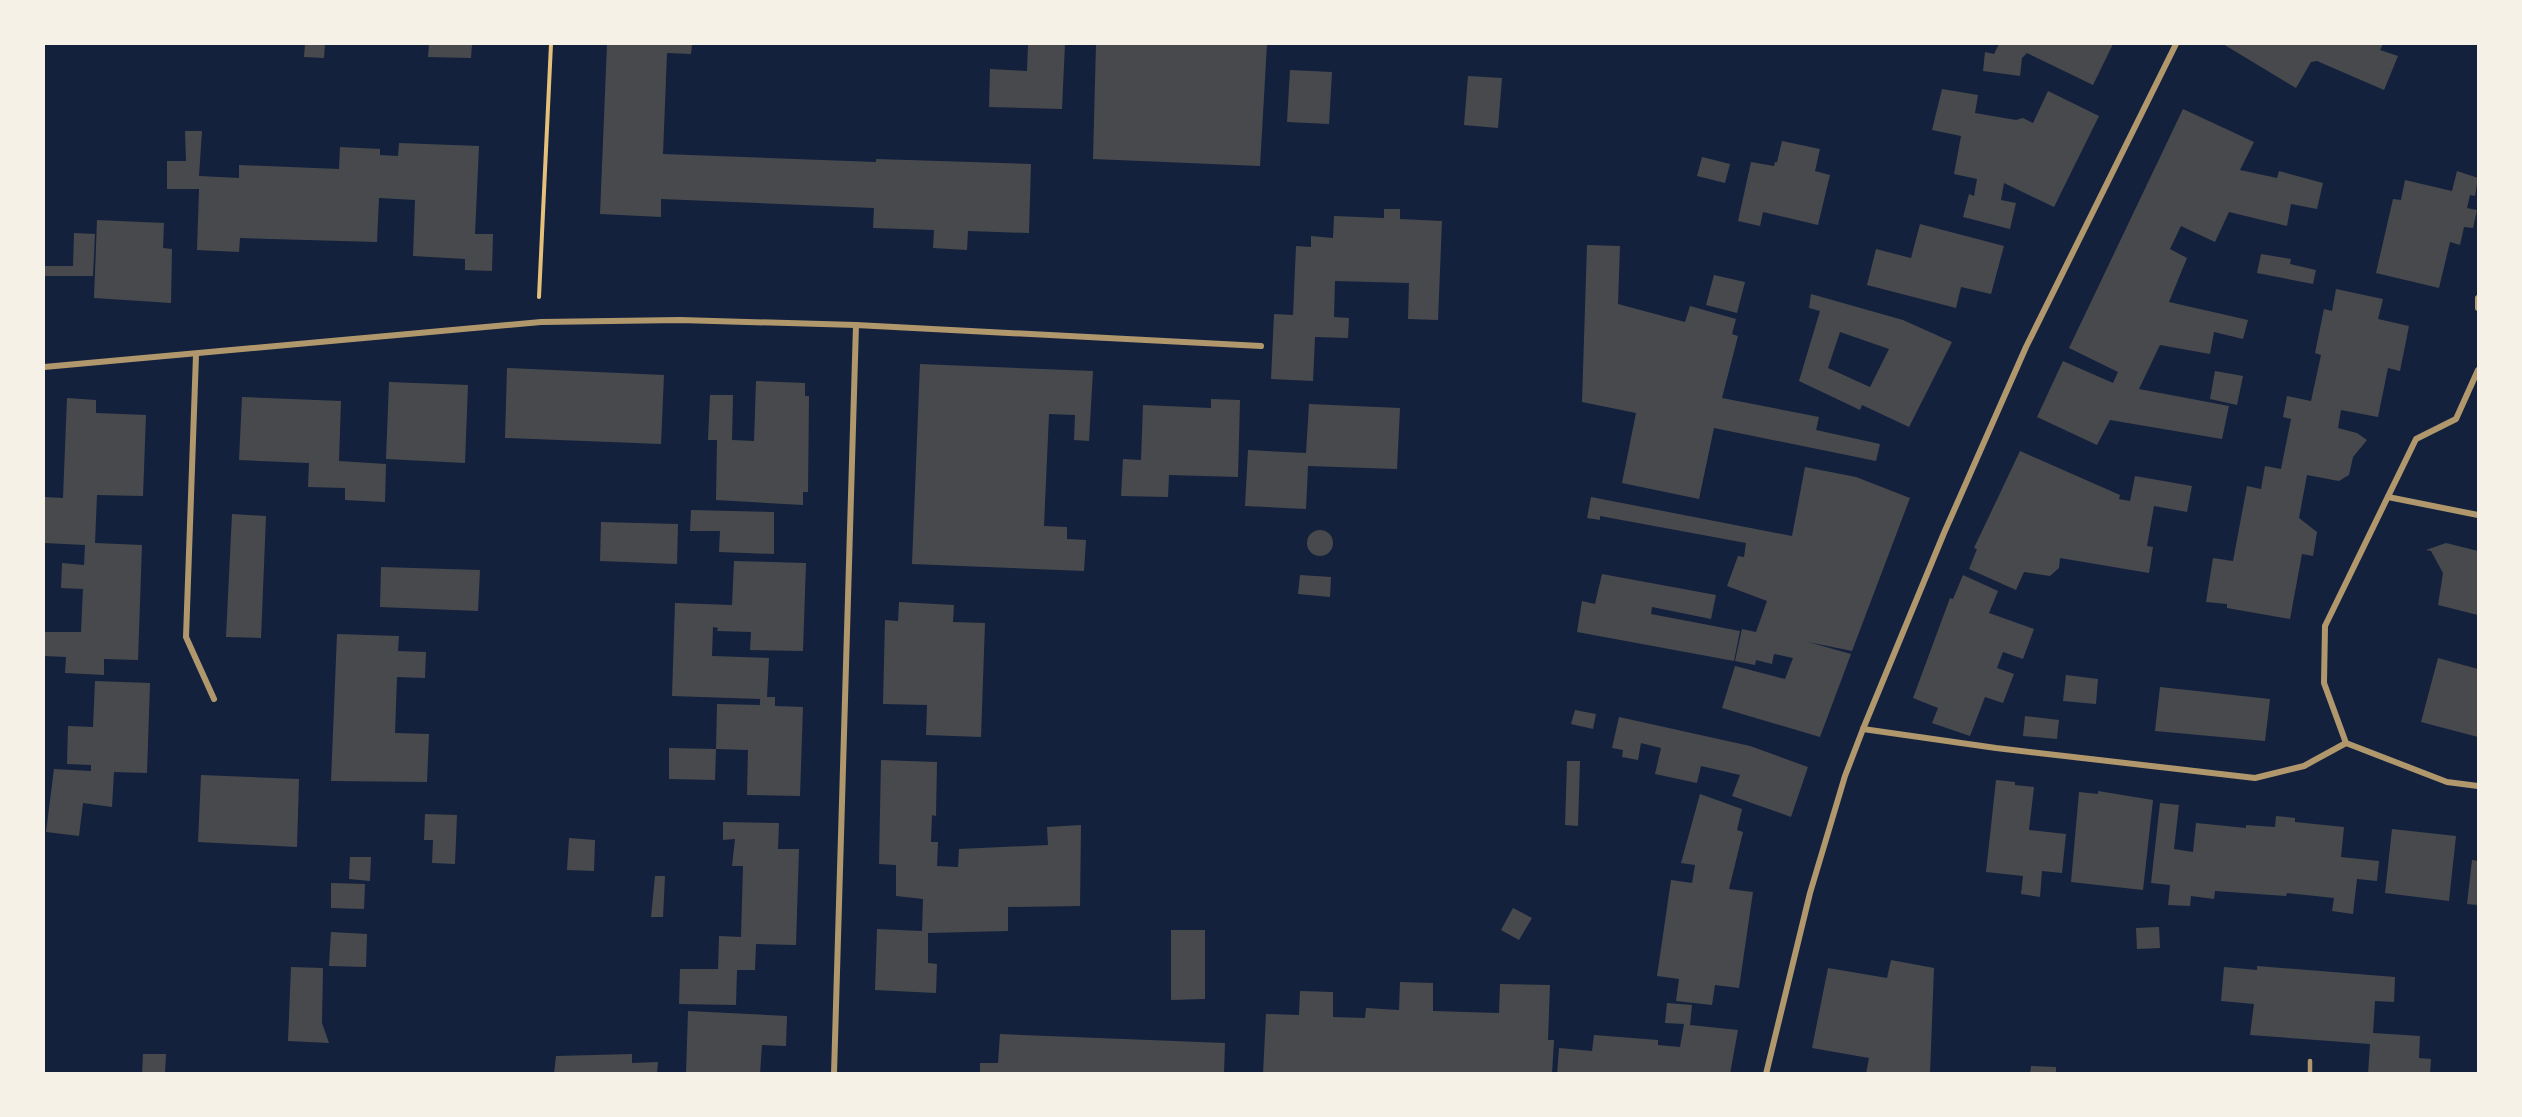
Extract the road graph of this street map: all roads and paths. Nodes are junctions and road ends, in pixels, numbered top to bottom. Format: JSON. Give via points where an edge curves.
{"nodes":[{"id":1,"x":552,"y":44,"type":"edge"},
{"id":2,"x":2176,"y":44,"type":"edge"},
{"id":3,"x":2478,"y":298,"type":"edge"},
{"id":4,"x":2478,"y":308,"type":"edge"},
{"id":5,"x":541,"y":322,"type":"junction"},
{"id":6,"x":856,"y":325,"type":"junction"},
{"id":7,"x":1261,"y":346,"type":"dead end"},
{"id":8,"x":196,"y":355,"type":"junction"},
{"id":9,"x":44,"y":367,"type":"edge"},
{"id":10,"x":2478,"y":370,"type":"edge"},
{"id":11,"x":2388,"y":497,"type":"junction"},
{"id":12,"x":2478,"y":515,"type":"edge"},
{"id":13,"x":214,"y":699,"type":"dead end"},
{"id":14,"x":1863,"y":729,"type":"junction"},
{"id":15,"x":2346,"y":743,"type":"junction"},
{"id":16,"x":2478,"y":786,"type":"edge"},
{"id":17,"x":2310,"y":1061,"type":"dead end"},
{"id":18,"x":834,"y":1074,"type":"edge"},
{"id":19,"x":1766,"y":1074,"type":"edge"},
{"id":20,"x":2310,"y":1074,"type":"edge"}],
"edges":[{"from":1,"to":5,"type":"path","via":[[538,280]]},
{"from":2,"to":14,"type":"street","via":[[2026,347]]},
{"from":3,"to":4,"type":"street"},
{"from":5,"to":6,"type":"street","via":[[680,320]]},
{"from":5,"to":8,"type":"street"},
{"from":6,"to":7,"type":"street"},
{"from":6,"to":18,"type":"street"},
{"from":8,"to":9,"type":"street"},
{"from":8,"to":13,"type":"street","via":[[186,637]]},
{"from":10,"to":11,"type":"street","via":[[2456,419],[2416,439]]},
{"from":11,"to":12,"type":"street"},
{"from":11,"to":15,"type":"street","via":[[2325,626],[2324,684]]},
{"from":14,"to":15,"type":"street","via":[[2255,778],[2304,766]]},
{"from":14,"to":19,"type":"street","via":[[1810,893]]},
{"from":15,"to":16,"type":"street","via":[[2447,782]]},
{"from":17,"to":20,"type":"lane"}]}
